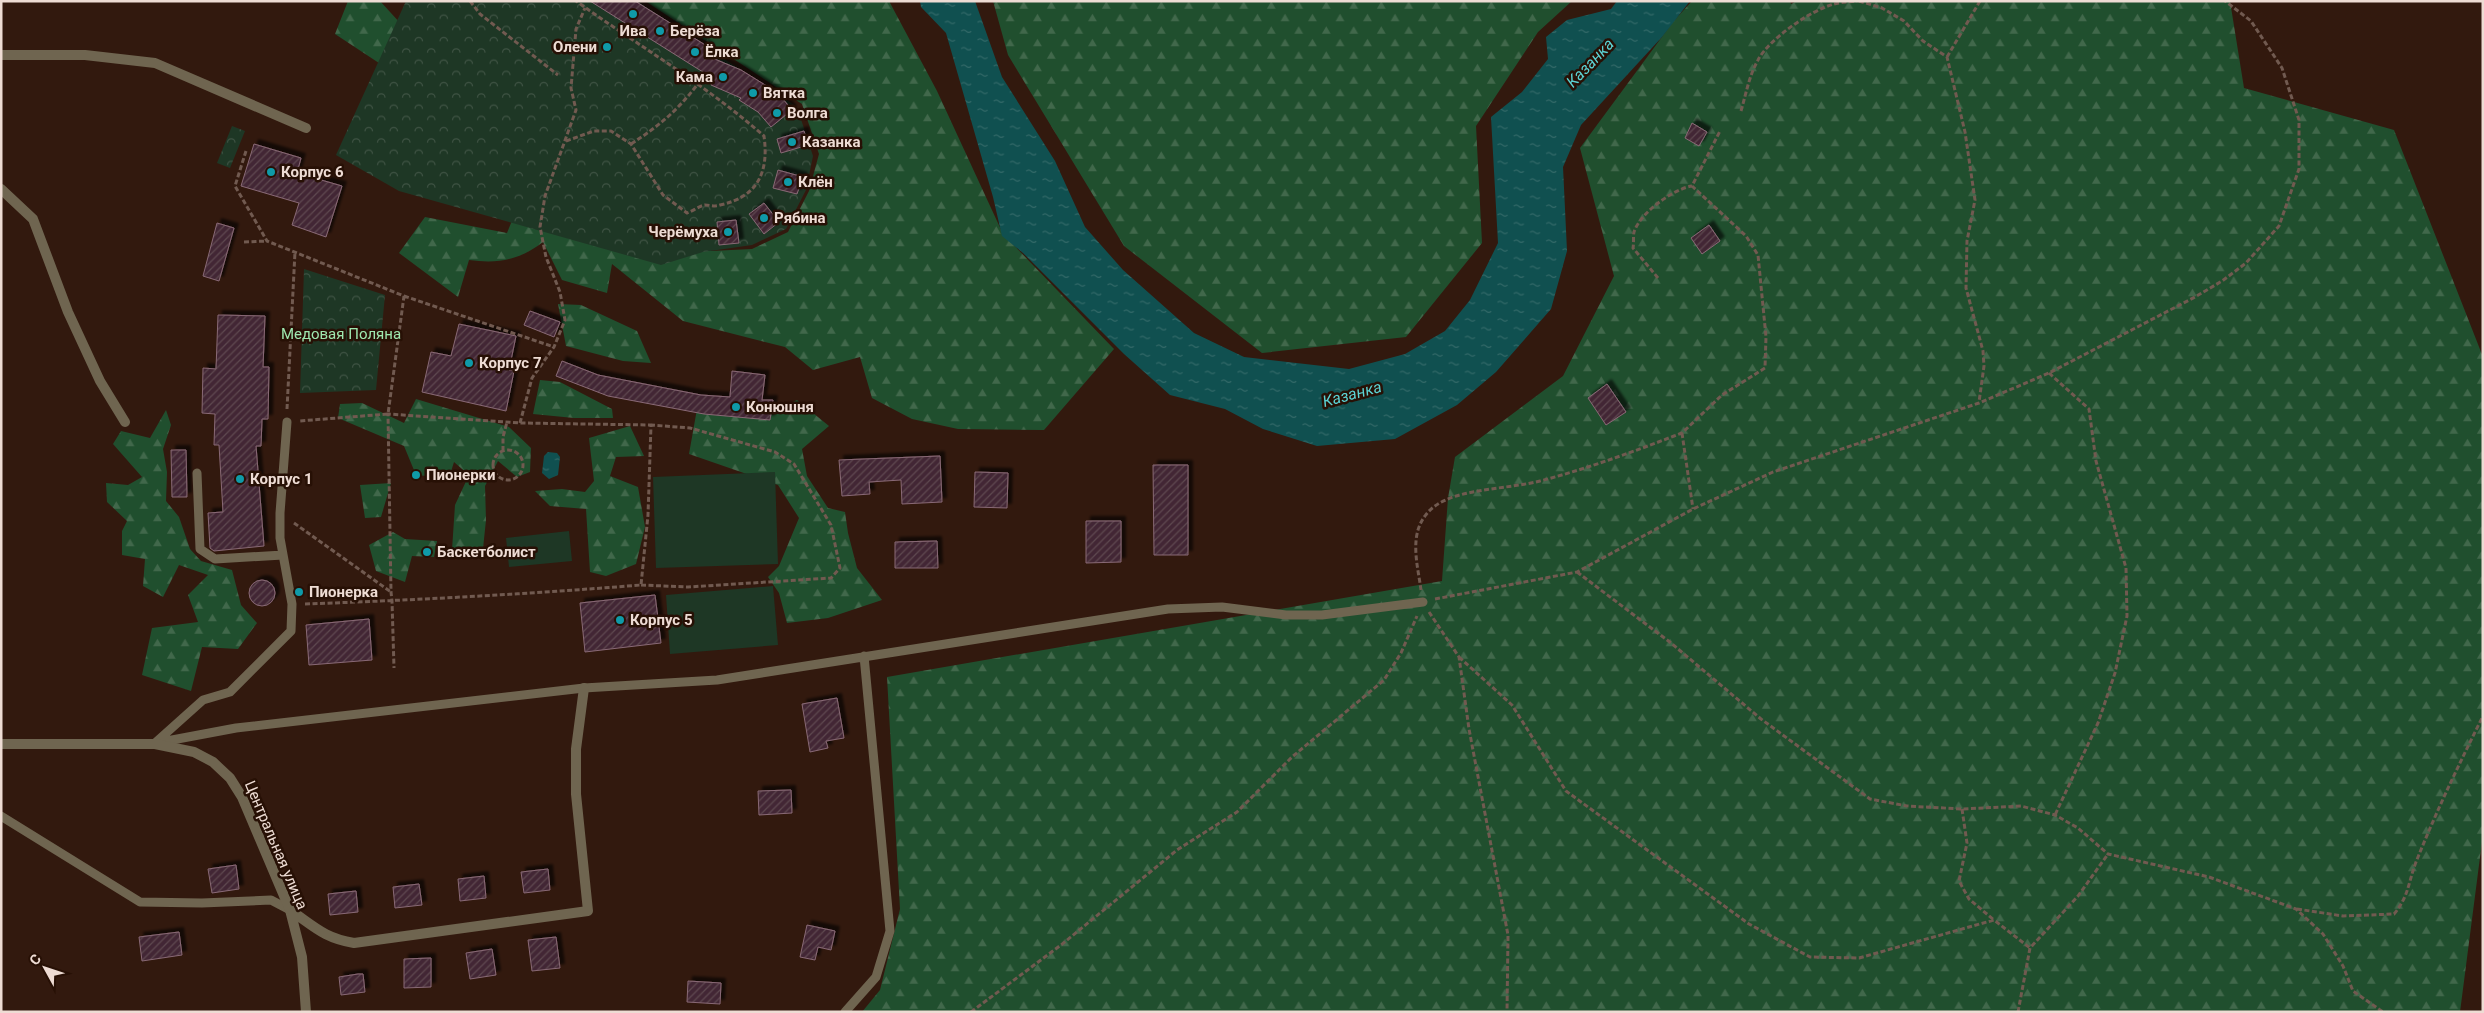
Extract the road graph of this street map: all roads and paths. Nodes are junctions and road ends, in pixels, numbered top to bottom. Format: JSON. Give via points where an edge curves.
{"nodes":[{"id":1,"x":470,"y":1,"type":"edge"},
{"id":2,"x":576,"y":1,"type":"edge"},
{"id":3,"x":1858,"y":1,"type":"edge"},
{"id":4,"x":1980,"y":1,"type":"edge"},
{"id":5,"x":2225,"y":1,"type":"edge"},
{"id":6,"x":585,"y":8,"type":"junction"},
{"id":7,"x":1,"y":55,"type":"edge"},
{"id":8,"x":1946,"y":57,"type":"junction"},
{"id":9,"x":558,"y":75,"type":"dead end"},
{"id":10,"x":697,"y":84,"type":"junction"},
{"id":11,"x":1741,"y":111,"type":"dead end"},
{"id":12,"x":306,"y":128,"type":"dead end"},
{"id":13,"x":1720,"y":131,"type":"dead end"},
{"id":14,"x":566,"y":141,"type":"junction"},
{"id":15,"x":631,"y":144,"type":"junction"},
{"id":16,"x":246,"y":151,"type":"dead end"},
{"id":17,"x":1692,"y":186,"type":"junction"},
{"id":18,"x":1,"y":189,"type":"edge"},
{"id":19,"x":267,"y":240,"type":"junction"},
{"id":20,"x":244,"y":242,"type":"dead end"},
{"id":21,"x":295,"y":252,"type":"junction"},
{"id":22,"x":1658,"y":278,"type":"dead end"},
{"id":23,"x":404,"y":296,"type":"junction"},
{"id":24,"x":554,"y":347,"type":"junction"},
{"id":25,"x":2049,"y":373,"type":"junction"},
{"id":26,"x":1979,"y":402,"type":"junction"},
{"id":27,"x":388,"y":414,"type":"junction"},
{"id":28,"x":125,"y":422,"type":"dead end"},
{"id":29,"x":287,"y":422,"type":"junction"},
{"id":30,"x":507,"y":422,"type":"junction"},
{"id":31,"x":520,"y":423,"type":"junction"},
{"id":32,"x":651,"y":424,"type":"junction"},
{"id":33,"x":1682,"y":433,"type":"junction"},
{"id":34,"x":503,"y":451,"type":"junction"},
{"id":35,"x":197,"y":474,"type":"dead end"},
{"id":36,"x":1694,"y":509,"type":"junction"},
{"id":37,"x":280,"y":513,"type":"junction"},
{"id":38,"x":283,"y":555,"type":"junction"},
{"id":39,"x":1577,"y":572,"type":"junction"},
{"id":40,"x":641,"y":585,"type":"junction"},
{"id":41,"x":391,"y":592,"type":"junction"},
{"id":42,"x":392,"y":601,"type":"junction"},
{"id":43,"x":1423,"y":602,"type":"junction"},
{"id":44,"x":292,"y":604,"type":"junction"},
{"id":45,"x":864,"y":656,"type":"junction"},
{"id":46,"x":1459,"y":657,"type":"junction"},
{"id":47,"x":394,"y":668,"type":"dead end"},
{"id":48,"x":584,"y":688,"type":"junction"},
{"id":49,"x":2483,"y":716,"type":"edge"},
{"id":50,"x":1,"y":744,"type":"edge"},
{"id":51,"x":155,"y":744,"type":"junction"},
{"id":52,"x":1962,"y":809,"type":"junction"},
{"id":53,"x":2055,"y":815,"type":"junction"},
{"id":54,"x":1,"y":816,"type":"edge"},
{"id":55,"x":2108,"y":854,"type":"junction"},
{"id":56,"x":2296,"y":909,"type":"junction"},
{"id":57,"x":290,"y":910,"type":"junction"},
{"id":58,"x":1994,"y":920,"type":"junction"},
{"id":59,"x":2030,"y":948,"type":"junction"},
{"id":60,"x":306,"y":1012,"type":"edge"},
{"id":61,"x":845,"y":1012,"type":"edge"},
{"id":62,"x":971,"y":1012,"type":"edge"},
{"id":63,"x":1507,"y":1012,"type":"edge"},
{"id":64,"x":2018,"y":1012,"type":"edge"},
{"id":65,"x":2383,"y":1012,"type":"edge"}],
"edges":[{"from":1,"to":9,"type":"path","via":[[480,14]]},
{"from":2,"to":6,"type":"path"},
{"from":3,"to":8,"type":"path","via":[[1882,8],[1904,21],[1923,41]]},
{"from":3,"to":11,"type":"path","via":[[1834,4],[1811,13],[1781,35],[1759,58]]},
{"from":4,"to":8,"type":"path"},
{"from":5,"to":25,"type":"path","via":[[2251,21],[2282,68],[2299,120],[2299,169],[2279,226],[2246,263],[2222,281]]},
{"from":6,"to":10,"type":"path"},
{"from":6,"to":14,"type":"path","via":[[576,29],[571,88],[576,110]]},
{"from":7,"to":12,"type":"street","via":[[84,55],[154,63]]},
{"from":8,"to":26,"type":"path","via":[[1965,132],[1975,200],[1966,241],[1966,288],[1984,351]]},
{"from":10,"to":15,"type":"path","via":[[680,107],[658,127]]},
{"from":10,"to":15,"type":"path","via":[[764,136],[767,155],[764,171],[755,187],[729,203],[703,205],[687,213],[663,194]]},
{"from":13,"to":17,"type":"path"},
{"from":14,"to":15,"type":"path","via":[[594,131],[611,131]]},
{"from":14,"to":24,"type":"path","via":[[545,196],[540,227],[565,320]]},
{"from":16,"to":19,"type":"path","via":[[235,186]]},
{"from":17,"to":22,"type":"path","via":[[1670,194],[1654,206],[1634,231],[1633,248]]},
{"from":17,"to":33,"type":"path","via":[[1746,236],[1758,255],[1766,337],[1765,368],[1722,395]]},
{"from":18,"to":28,"type":"street","via":[[33,219],[68,312],[100,380]]},
{"from":19,"to":20,"type":"path"},
{"from":19,"to":21,"type":"path"},
{"from":21,"to":23,"type":"path"},
{"from":21,"to":29,"type":"path"},
{"from":23,"to":24,"type":"path"},
{"from":23,"to":27,"type":"path"},
{"from":24,"to":31,"type":"path","via":[[532,378]]},
{"from":25,"to":26,"type":"path"},
{"from":25,"to":53,"type":"path","via":[[2089,409],[2096,461],[2126,568],[2127,616],[2115,673],[2098,723]]},
{"from":26,"to":36,"type":"path","via":[[1773,472]]},
{"from":27,"to":29,"type":"path"},
{"from":27,"to":30,"type":"path"},
{"from":27,"to":41,"type":"path"},
{"from":29,"to":37,"type":"lane"},
{"from":30,"to":31,"type":"path"},
{"from":30,"to":34,"type":"path"},
{"from":31,"to":32,"type":"path"},
{"from":32,"to":40,"type":"path","via":[[648,515]]},
{"from":32,"to":40,"type":"path","via":[[690,428],[775,452],[794,464],[831,524],[840,568],[831,578],[688,587]]},
{"from":33,"to":36,"type":"path"},
{"from":33,"to":43,"type":"path","via":[[1539,481],[1473,492],[1435,505],[1424,517],[1416,540]]},
{"from":34,"to":34,"type":"path","via":[[494,461],[494,470],[505,479],[515,478],[522,470],[522,460],[517,452]]},
{"from":35,"to":38,"type":"lane","via":[[200,548],[215,559]]},
{"from":36,"to":39,"type":"path"},
{"from":37,"to":38,"type":"lane"},
{"from":37,"to":41,"type":"path"},
{"from":38,"to":44,"type":"lane"},
{"from":39,"to":43,"type":"path"},
{"from":39,"to":52,"type":"path","via":[[1671,643],[1761,719],[1870,799],[1907,806]]},
{"from":40,"to":42,"type":"path"},
{"from":41,"to":42,"type":"path"},
{"from":42,"to":44,"type":"path"},
{"from":42,"to":47,"type":"path"},
{"from":43,"to":45,"type":"lane","via":[[1322,615],[1286,615],[1222,607],[1168,609]]},
{"from":43,"to":46,"type":"path"},
{"from":43,"to":62,"type":"path","via":[[1401,653],[1384,680],[1292,758],[1237,812],[1177,850],[1061,945]]},
{"from":44,"to":51,"type":"lane","via":[[291,630],[230,692],[203,700]]},
{"from":45,"to":48,"type":"lane","via":[[717,680]]},
{"from":45,"to":61,"type":"lane","via":[[890,931],[876,977]]},
{"from":46,"to":58,"type":"path","via":[[1512,705],[1566,791],[1749,924],[1810,958],[1859,958]]},
{"from":46,"to":63,"type":"path","via":[[1508,935]]},
{"from":48,"to":51,"type":"lane","via":[[236,728]]},
{"from":48,"to":57,"type":"street","via":[[576,767],[588,911],[354,943],[334,940]]},
{"from":49,"to":56,"type":"path","via":[[2415,864],[2404,902],[2394,914],[2342,916]]},
{"from":50,"to":51,"type":"street","name":"Центральная улица"},
{"from":51,"to":57,"type":"street","name":"Центральная улица","via":[[194,752],[213,762],[230,778],[242,797]]},
{"from":52,"to":53,"type":"path","via":[[2021,806]]},
{"from":52,"to":58,"type":"path","via":[[1967,843],[1959,881],[1969,899]]},
{"from":53,"to":55,"type":"path","via":[[2078,828]]},
{"from":54,"to":57,"type":"lane","via":[[140,902],[271,900]]},
{"from":55,"to":56,"type":"path","via":[[2209,877]]},
{"from":55,"to":59,"type":"path","via":[[2078,896]]},
{"from":56,"to":65,"type":"path","via":[[2324,934],[2353,990]]},
{"from":57,"to":60,"type":"street","name":"Центральная улица","via":[[302,957]]},
{"from":58,"to":59,"type":"path"},
{"from":59,"to":64,"type":"path"}]}
